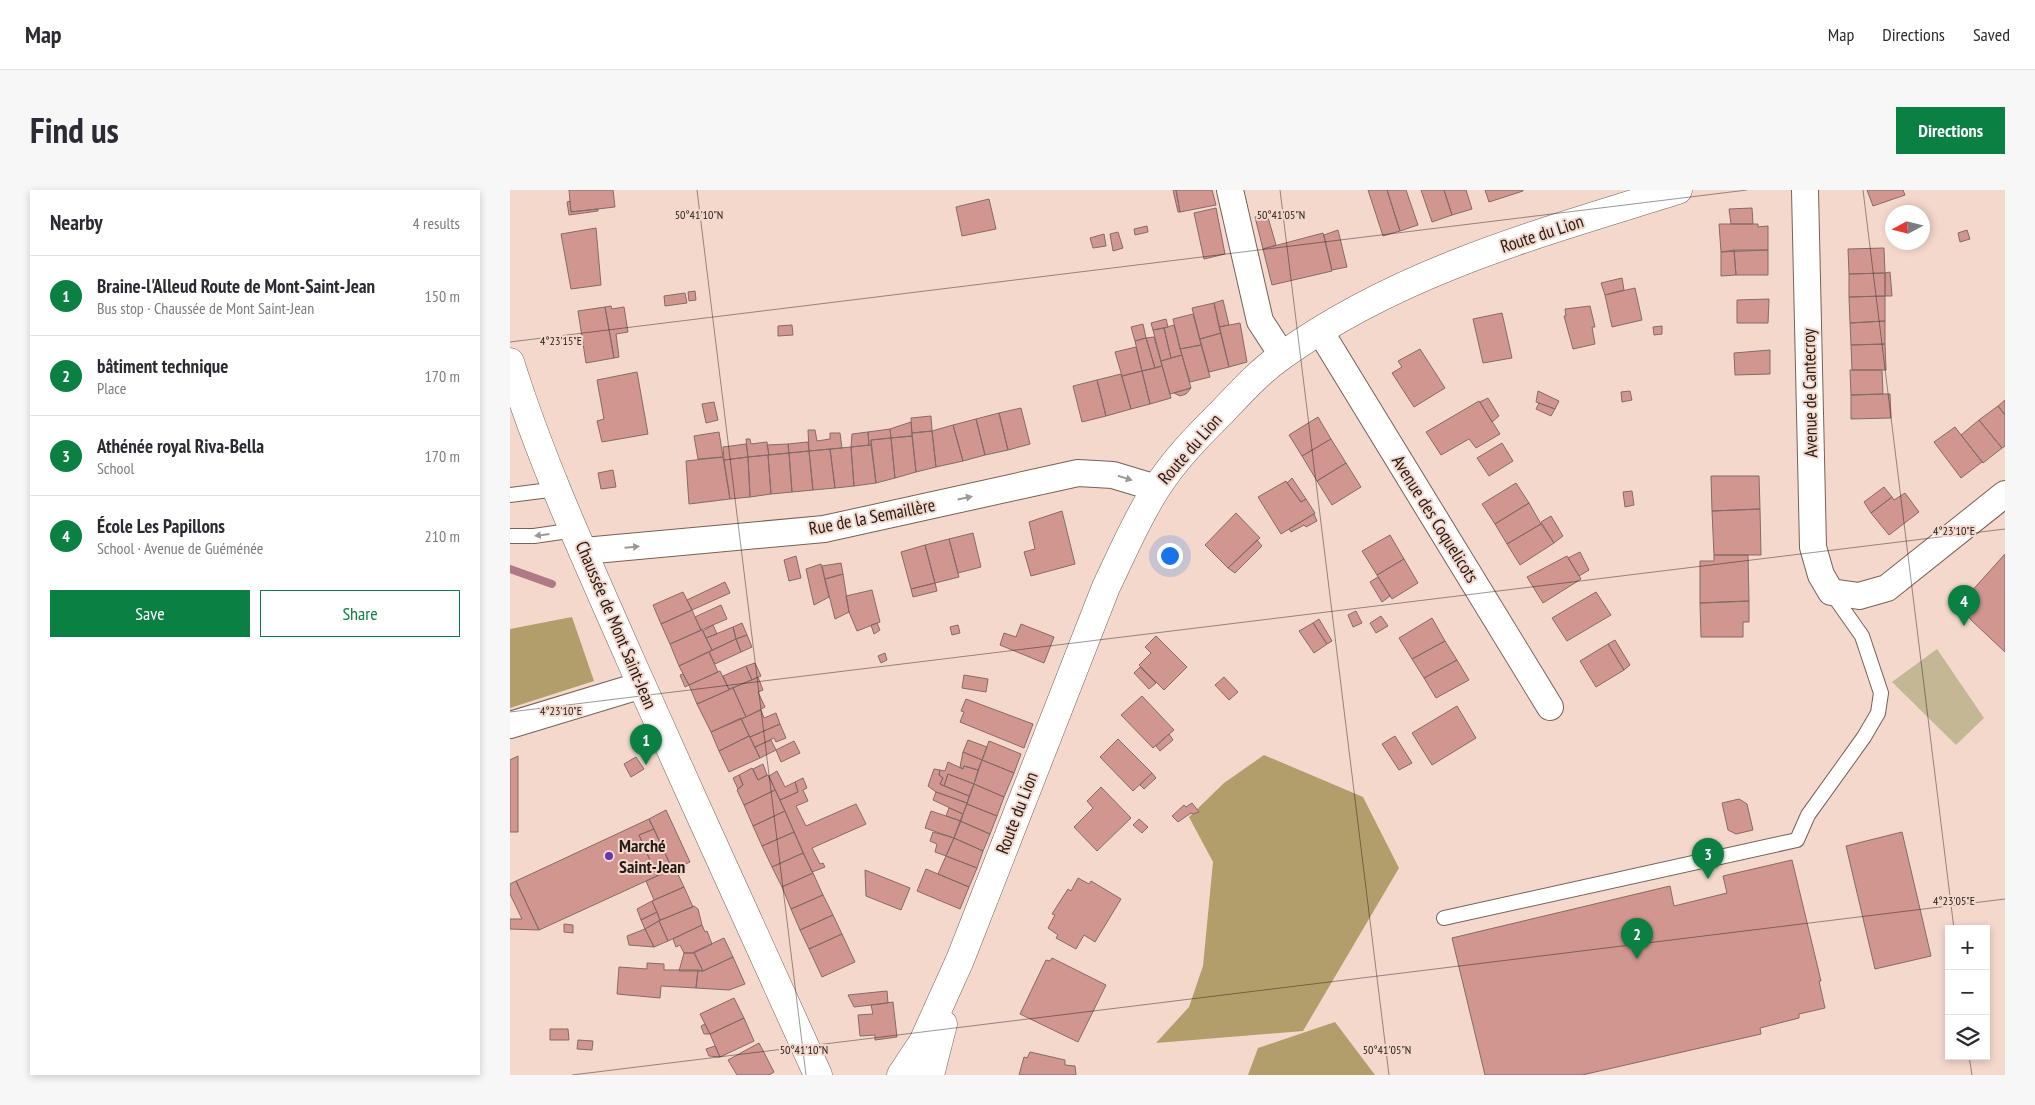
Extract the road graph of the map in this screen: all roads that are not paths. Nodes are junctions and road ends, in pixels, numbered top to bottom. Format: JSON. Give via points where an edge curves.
{"nodes":[{"id":1,"x":1230,"y":190,"type":"edge"},
{"id":2,"x":1678,"y":190,"type":"edge"},
{"id":3,"x":1805,"y":190,"type":"edge"},
{"id":4,"x":1320,"y":331,"type":"junction"},
{"id":5,"x":1282,"y":355,"type":"junction"},
{"id":6,"x":510,"y":362,"type":"edge"},
{"id":7,"x":1156,"y":488,"type":"junction"},
{"id":8,"x":557,"y":490,"type":"junction"},
{"id":9,"x":2005,"y":494,"type":"edge"},
{"id":10,"x":510,"y":495,"type":"edge"},
{"id":11,"x":510,"y":536,"type":"edge"},
{"id":12,"x":579,"y":541,"type":"junction"},
{"id":13,"x":1830,"y":592,"type":"junction"},
{"id":14,"x":642,"y":685,"type":"junction"},
{"id":15,"x":1550,"y":707,"type":"dead end"},
{"id":16,"x":510,"y":725,"type":"edge"},
{"id":17,"x":1444,"y":918,"type":"dead end"},
{"id":18,"x":960,"y":960,"type":"junction"},
{"id":19,"x":818,"y":1075,"type":"edge"},
{"id":20,"x":901,"y":1075,"type":"edge"},
{"id":21,"x":930,"y":1075,"type":"edge"}],
"edges":[{"from":1,"to":5,"type":"street","via":[[1260,321]]},
{"from":2,"to":4,"type":"street","name":"Route du Lion","via":[[1512,242],[1416,279]]},
{"from":3,"to":13,"type":"street","name":"Avenue de Cantecroy","via":[[1813,547],[1820,575]]},
{"from":4,"to":5,"type":"street","name":"Route du Lion"},
{"from":4,"to":15,"type":"street","name":"Avenue des Coquelicots"},
{"from":5,"to":7,"type":"street","name":"Route du Lion","via":[[1191,443]]},
{"from":6,"to":8,"type":"street","name":"Chaussée de Mont Saint-Jean","via":[[528,420]]},
{"from":12,"to":7,"type":"street","name":"Rue de la Semaillère","one_way":true,"via":[[824,529],[1078,473],[1113,475]]},
{"from":7,"to":18,"type":"street","name":"Route du Lion","via":[[1106,586]]},
{"from":8,"to":10,"type":"lane"},
{"from":8,"to":12,"type":"street","name":"Chaussée de Mont Saint-Jean"},
{"from":9,"to":13,"type":"street","via":[[1887,588],[1859,596]]},
{"from":12,"to":11,"type":"lane","one_way":true},
{"from":12,"to":14,"type":"street","name":"Chaussée de Mont Saint-Jean"},
{"from":13,"to":17,"type":"lane","via":[[1862,636],[1881,693],[1878,713],[1864,738],[1808,815],[1797,840]]},
{"from":14,"to":16,"type":"street"},
{"from":14,"to":19,"type":"street","name":"Chaussée de Mont Saint-Jean"},
{"from":18,"to":20,"type":"street","name":"Route du Lion","via":[[922,1042]]},
{"from":18,"to":21,"type":"street","name":"Route du Lion"}]}
